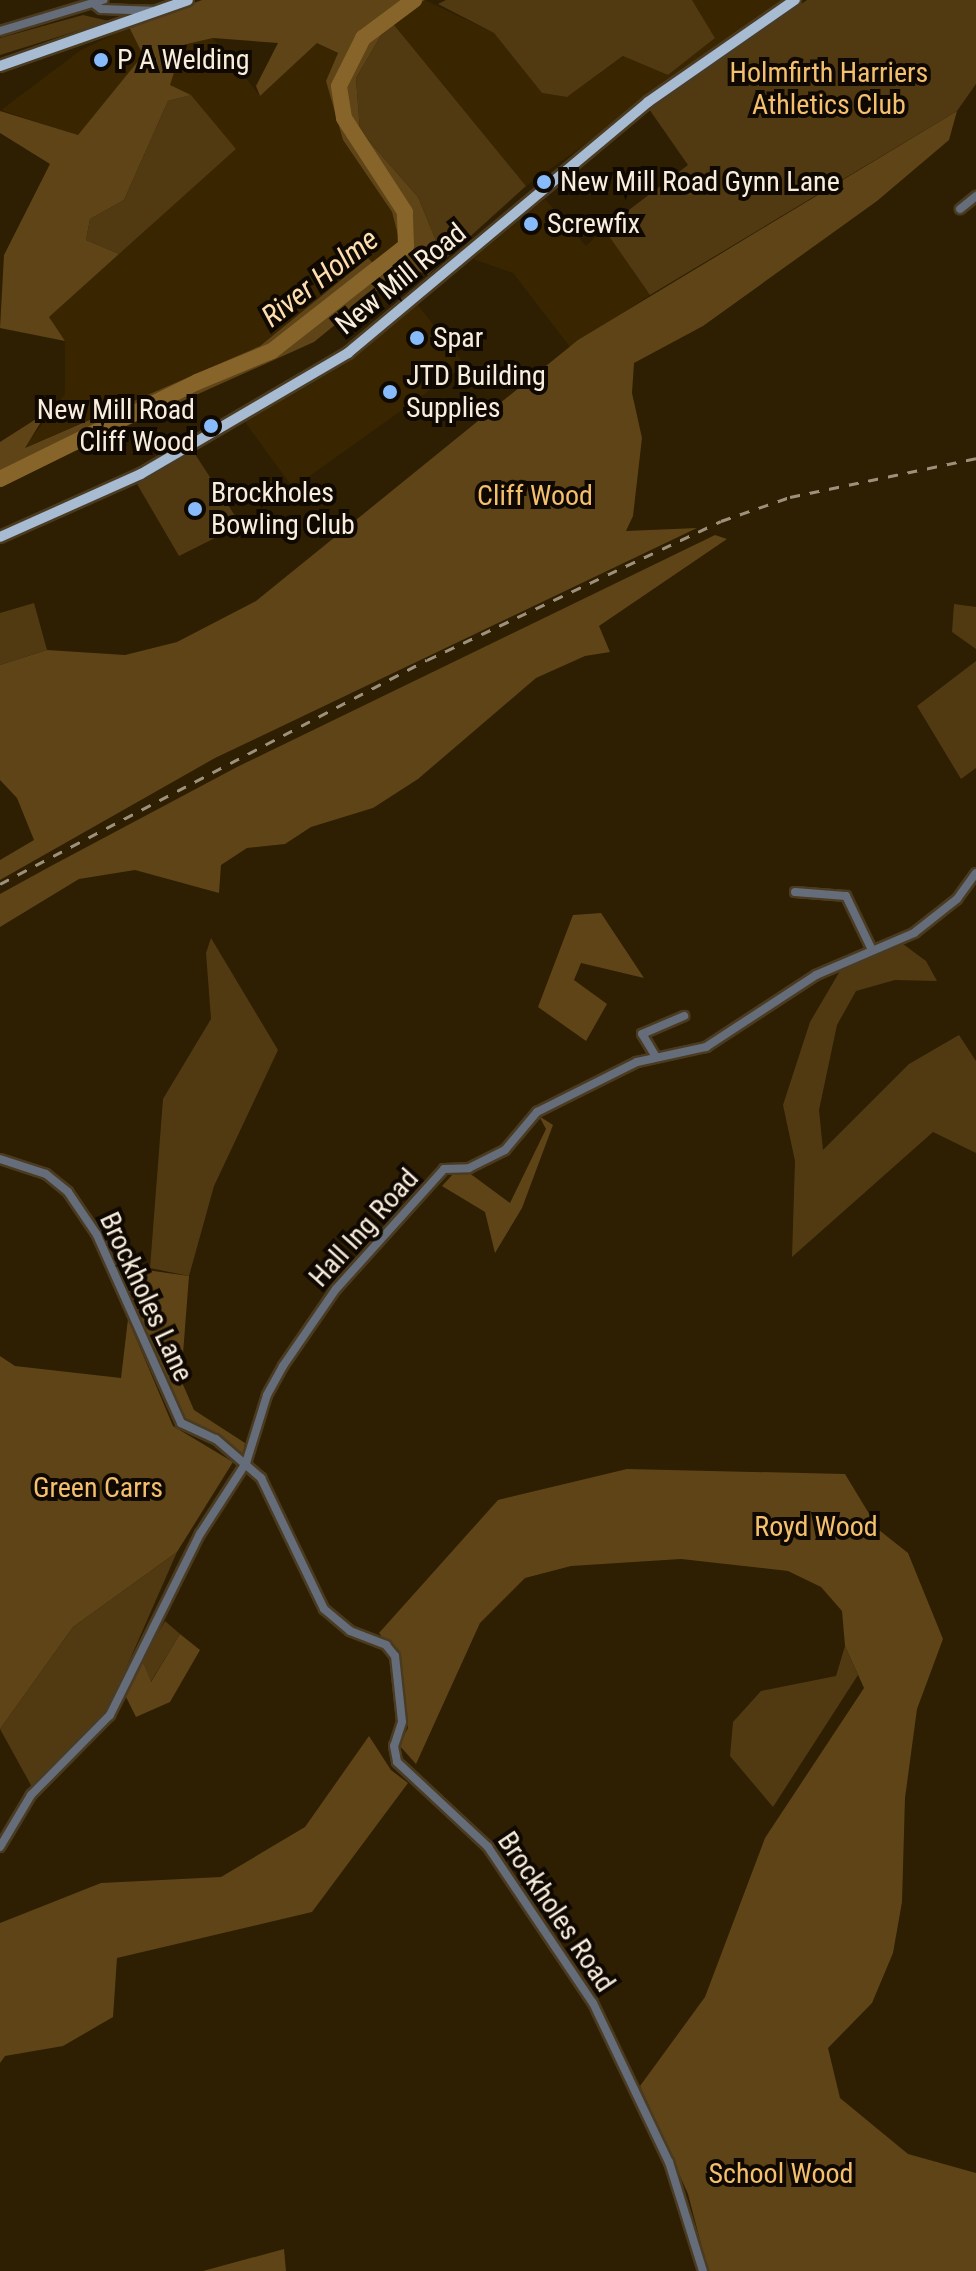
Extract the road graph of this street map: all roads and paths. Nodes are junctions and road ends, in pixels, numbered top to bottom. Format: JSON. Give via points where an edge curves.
{"nodes":[{"id":1,"x":103,"y":0,"type":"edge"},
{"id":2,"x":188,"y":0,"type":"edge"},
{"id":3,"x":795,"y":0,"type":"edge"},
{"id":4,"x":93,"y":3,"type":"junction"},
{"id":5,"x":158,"y":11,"type":"junction"},
{"id":6,"x":0,"y":31,"type":"edge"},
{"id":7,"x":0,"y":66,"type":"edge"},
{"id":8,"x":976,"y":196,"type":"edge"},
{"id":9,"x":960,"y":209,"type":"dead end"},
{"id":10,"x":0,"y":537,"type":"edge"},
{"id":11,"x":976,"y":873,"type":"edge"},
{"id":12,"x":795,"y":892,"type":"dead end"},
{"id":13,"x":872,"y":950,"type":"junction"},
{"id":14,"x":684,"y":1016,"type":"dead end"},
{"id":15,"x":656,"y":1057,"type":"junction"},
{"id":16,"x":0,"y":1159,"type":"edge"},
{"id":17,"x":246,"y":1463,"type":"junction"},
{"id":18,"x":0,"y":1847,"type":"edge"},
{"id":19,"x":703,"y":2271,"type":"edge"}],
"edges":[{"from":1,"to":4,"type":"street"},
{"from":2,"to":5,"type":"main road"},
{"from":3,"to":10,"type":"main road","name":"New Mill Road","via":[[648,102],[348,353],[141,474]]},
{"from":4,"to":5,"type":"street","via":[[101,9]]},
{"from":4,"to":6,"type":"street"},
{"from":5,"to":7,"type":"main road"},
{"from":8,"to":9,"type":"street"},
{"from":11,"to":13,"type":"street","name":"Hall Ing Road","via":[[957,899],[914,933]]},
{"from":12,"to":13,"type":"street","via":[[846,896]]},
{"from":13,"to":15,"type":"street","name":"Hall Ing Road","via":[[816,975],[714,1044]]},
{"from":14,"to":15,"type":"street","via":[[642,1034]]},
{"from":15,"to":17,"type":"street","name":"Hall Ing Road","via":[[537,1112],[505,1150],[469,1168],[444,1169],[336,1289],[283,1366],[267,1395]]},
{"from":16,"to":17,"type":"street","name":"Brockholes Lane","via":[[46,1174],[68,1192],[97,1235],[181,1423],[216,1439]]},
{"from":17,"to":18,"type":"street","name":"Hall Ing Road","via":[[200,1534],[110,1715],[31,1795]]},
{"from":17,"to":19,"type":"street","name":"Brockholes Road","via":[[261,1478],[324,1609],[350,1631],[386,1645],[395,1656],[402,1722],[394,1746],[397,1762],[488,1847],[610,2032],[686,2202]]}]}
